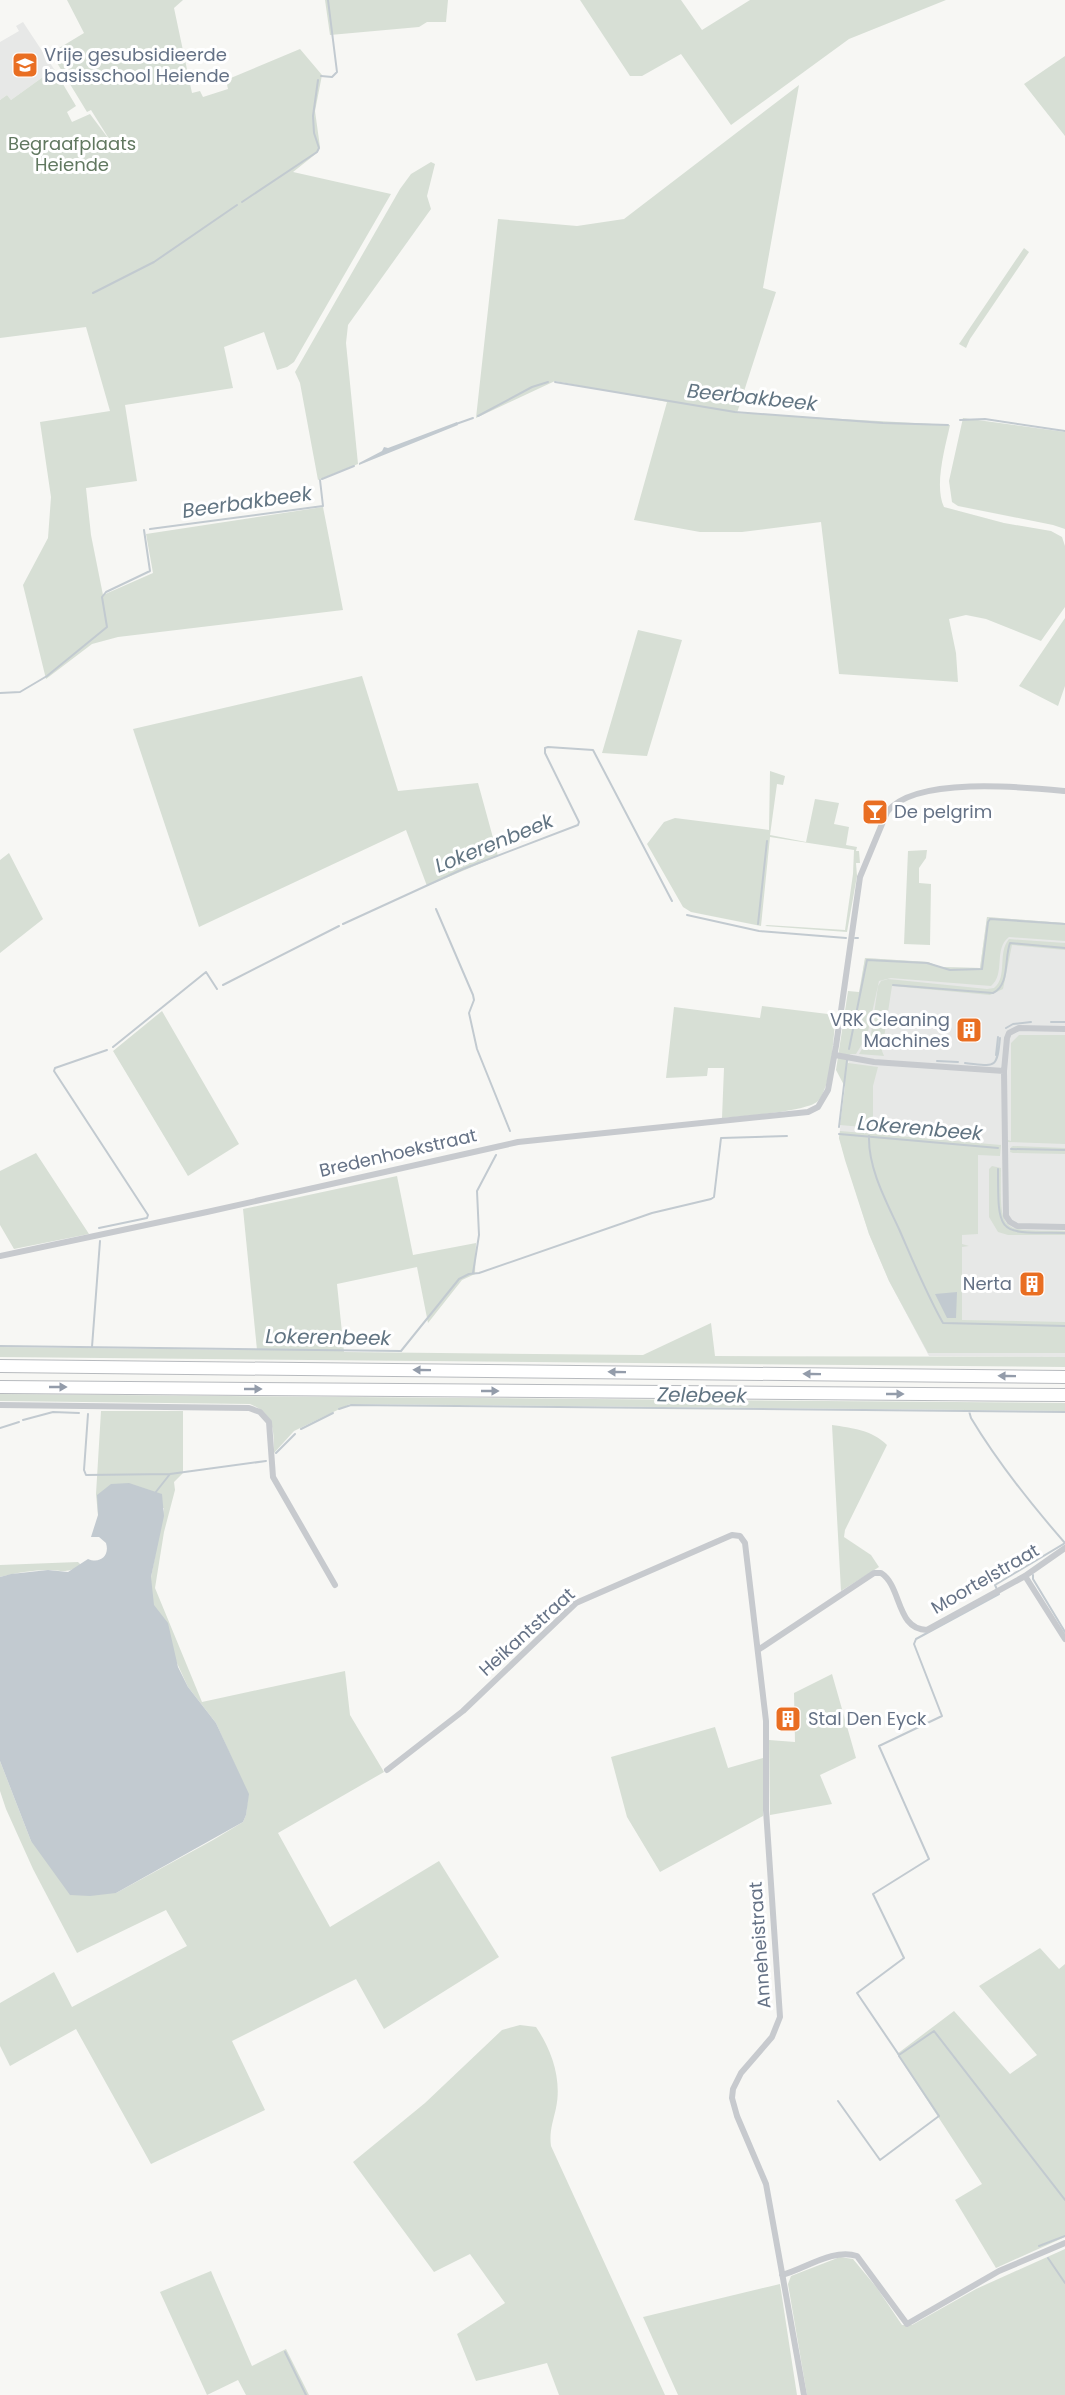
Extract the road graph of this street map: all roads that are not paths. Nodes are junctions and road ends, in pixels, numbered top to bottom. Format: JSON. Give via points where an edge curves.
{"nodes":[{"id":1,"x":1065,"y":791,"type":"edge"},
{"id":2,"x":1065,"y":1029,"type":"edge"},
{"id":3,"x":835,"y":1055,"type":"junction"},
{"id":4,"x":1004,"y":1071,"type":"junction"},
{"id":5,"x":1065,"y":1227,"type":"edge"},
{"id":6,"x":0,"y":1256,"type":"edge"},
{"id":7,"x":0,"y":1366,"type":"edge"},
{"id":8,"x":1065,"y":1377,"type":"edge"},
{"id":9,"x":0,"y":1387,"type":"edge"},
{"id":10,"x":1065,"y":1395,"type":"edge"},
{"id":11,"x":0,"y":1405,"type":"edge"},
{"id":12,"x":740,"y":1536,"type":"joint"},
{"id":13,"x":1065,"y":1548,"type":"edge"},
{"id":14,"x":1025,"y":1576,"type":"junction"},
{"id":15,"x":334,"y":1584,"type":"dead end"},
{"id":16,"x":1065,"y":1639,"type":"edge"},
{"id":17,"x":758,"y":1650,"type":"junction"},
{"id":18,"x":387,"y":1770,"type":"dead end"},
{"id":19,"x":1065,"y":2243,"type":"edge"},
{"id":20,"x":782,"y":2275,"type":"junction"},
{"id":21,"x":804,"y":2395,"type":"edge"}],
"edges":[{"from":1,"to":3,"type":"street","via":[[998,786],[951,788],[891,806],[860,877]]},
{"from":2,"to":4,"type":"street","via":[[1019,1028],[1009,1033]]},
{"from":3,"to":4,"type":"street","via":[[874,1062]]},
{"from":3,"to":6,"type":"street","name":"Bredenhoekstraat","via":[[824,1100],[808,1112],[518,1142]]},
{"from":4,"to":5,"type":"street","via":[[1006,1216],[1017,1226]]},
{"from":8,"to":7,"type":"highway","one_way":true},
{"from":9,"to":10,"type":"highway","one_way":true},
{"from":11,"to":15,"type":"street","via":[[249,1408],[260,1412],[269,1422],[273,1477]]},
{"from":12,"to":17,"type":"street","name":"Anneheistraat","via":[[745,1543]]},
{"from":12,"to":18,"type":"street","name":"Heikantstraat","via":[[732,1535],[576,1603],[462,1711]]},
{"from":13,"to":14,"type":"street","name":"Moortelstraat"},
{"from":14,"to":16,"type":"street"},
{"from":14,"to":17,"type":"street","name":"Moortelstraat","via":[[919,1630],[910,1624],[885,1575],[874,1573]]},
{"from":17,"to":20,"type":"street","name":"Anneheistraat","via":[[766,1721],[766,1810],[780,2017],[772,2037],[741,2073],[732,2098],[766,2184]]},
{"from":19,"to":20,"type":"street","via":[[999,2271],[907,2325],[857,2256],[835,2255]]},
{"from":20,"to":21,"type":"street","name":"Anneheistraat"}]}
